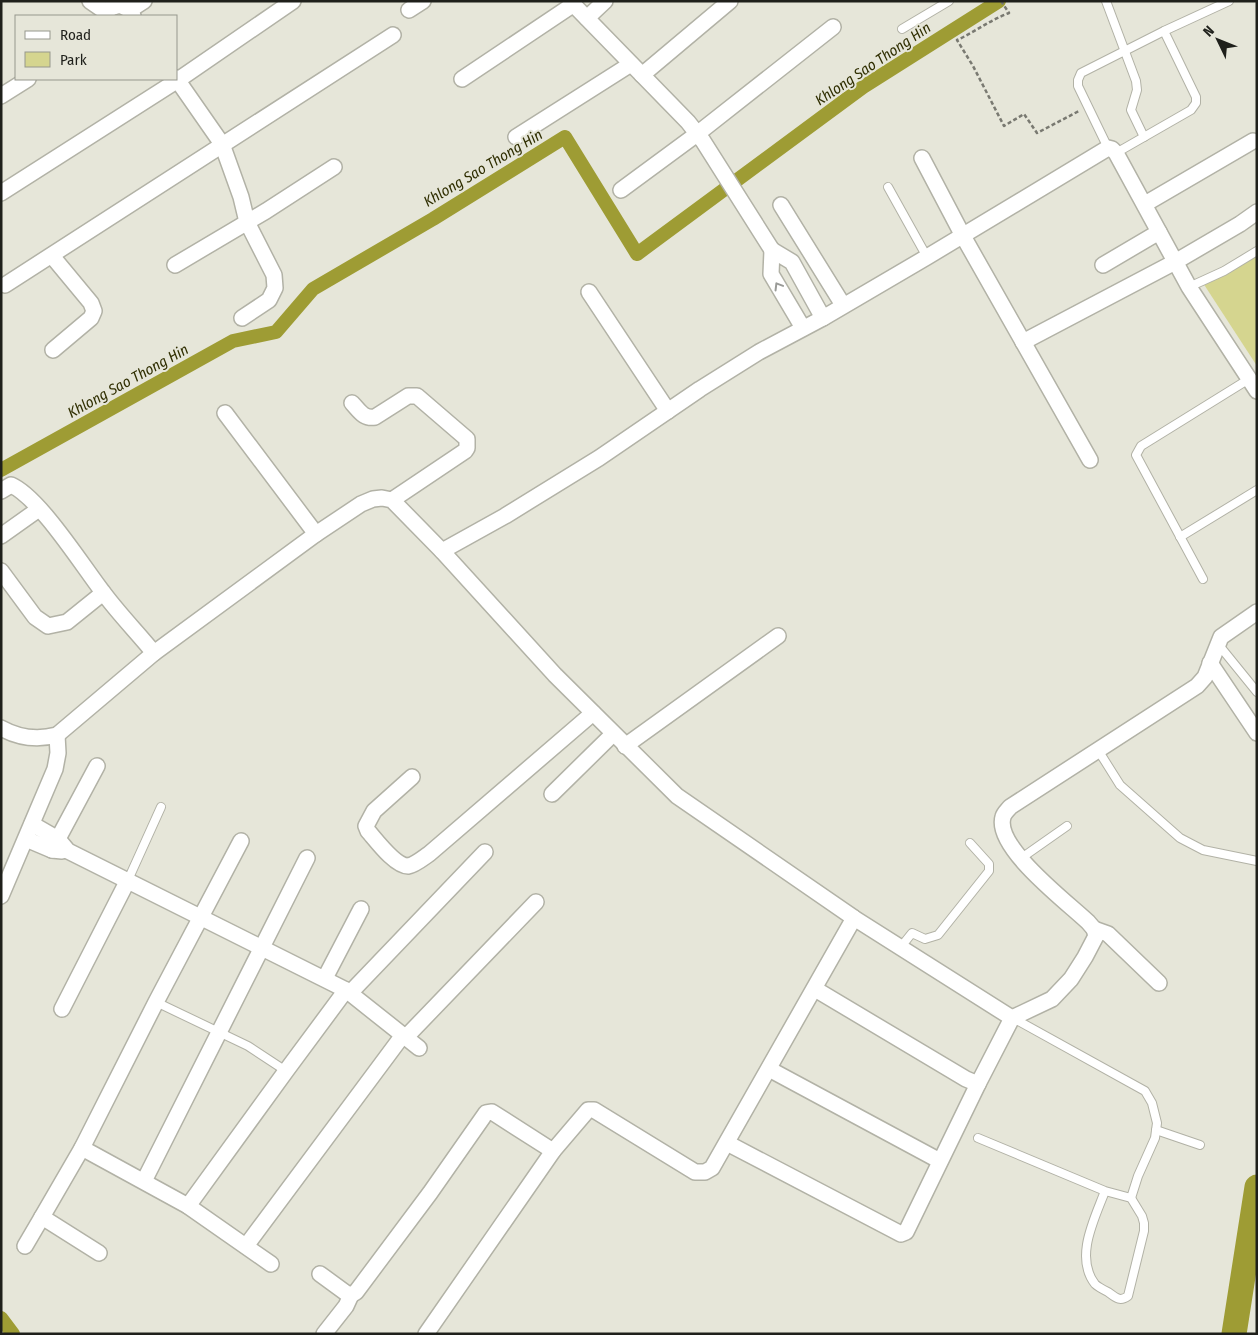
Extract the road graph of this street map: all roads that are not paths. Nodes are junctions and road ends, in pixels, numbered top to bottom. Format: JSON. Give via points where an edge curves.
{"nodes":[{"id":1,"x":90,"y":1,"type":"edge"},
{"id":2,"x":144,"y":1,"type":"edge"},
{"id":3,"x":293,"y":1,"type":"edge"},
{"id":4,"x":423,"y":1,"type":"edge"},
{"id":5,"x":605,"y":1,"type":"edge"},
{"id":6,"x":730,"y":1,"type":"edge"},
{"id":7,"x":949,"y":1,"type":"edge"},
{"id":8,"x":1106,"y":1,"type":"edge"},
{"id":9,"x":1229,"y":1,"type":"edge"},
{"id":10,"x":572,"y":3,"type":"edge"},
{"id":11,"x":409,"y":10,"type":"dead end"},
{"id":12,"x":132,"y":13,"type":"edge"},
{"id":13,"x":105,"y":14,"type":"edge"},
{"id":14,"x":587,"y":18,"type":"junction"},
{"id":15,"x":833,"y":27,"type":"dead end"},
{"id":16,"x":902,"y":29,"type":"dead end"},
{"id":17,"x":1164,"y":31,"type":"junction"},
{"id":18,"x":393,"y":35,"type":"dead end"},
{"id":19,"x":1125,"y":51,"type":"junction"},
{"id":20,"x":631,"y":64,"type":"junction"},
{"id":21,"x":642,"y":76,"type":"junction"},
{"id":22,"x":178,"y":78,"type":"edge"},
{"id":23,"x":462,"y":78,"type":"dead end"},
{"id":24,"x":26,"y":80,"type":"edge"},
{"id":25,"x":175,"y":80,"type":"edge"},
{"id":26,"x":178,"y":80,"type":"edge"},
{"id":27,"x":1,"y":96,"type":"edge"},
{"id":28,"x":697,"y":134,"type":"junction"},
{"id":29,"x":516,"y":137,"type":"dead end"},
{"id":30,"x":1144,"y":137,"type":"junction"},
{"id":31,"x":1253,"y":141,"type":"dead end"},
{"id":32,"x":222,"y":144,"type":"junction"},
{"id":33,"x":1112,"y":151,"type":"junction"},
{"id":34,"x":922,"y":158,"type":"dead end"},
{"id":35,"x":334,"y":167,"type":"dead end"},
{"id":36,"x":888,"y":187,"type":"dead end"},
{"id":37,"x":621,"y":190,"type":"dead end"},
{"id":38,"x":1,"y":193,"type":"edge"},
{"id":39,"x":1145,"y":204,"type":"junction"},
{"id":40,"x":781,"y":205,"type":"dead end"},
{"id":41,"x":1257,"y":212,"type":"edge"},
{"id":42,"x":247,"y":222,"type":"junction"},
{"id":43,"x":1160,"y":232,"type":"junction"},
{"id":44,"x":962,"y":236,"type":"junction"},
{"id":45,"x":772,"y":250,"type":"junction"},
{"id":46,"x":1257,"y":251,"type":"edge"},
{"id":47,"x":52,"y":256,"type":"junction"},
{"id":48,"x":927,"y":257,"type":"junction"},
{"id":49,"x":1175,"y":262,"type":"junction"},
{"id":50,"x":175,"y":265,"type":"dead end"},
{"id":51,"x":1103,"y":265,"type":"dead end"},
{"id":52,"x":6,"y":285,"type":"dead end"},
{"id":53,"x":1190,"y":287,"type":"junction"},
{"id":54,"x":588,"y":292,"type":"dead end"},
{"id":55,"x":843,"y":306,"type":"junction"},
{"id":56,"x":242,"y":318,"type":"dead end"},
{"id":57,"x":822,"y":318,"type":"junction"},
{"id":58,"x":803,"y":328,"type":"junction"},
{"id":59,"x":1023,"y":342,"type":"junction"},
{"id":60,"x":53,"y":350,"type":"dead end"},
{"id":61,"x":1253,"y":385,"type":"edge"},
{"id":62,"x":352,"y":402,"type":"dead end"},
{"id":63,"x":668,"y":411,"type":"junction"},
{"id":64,"x":225,"y":413,"type":"dead end"},
{"id":65,"x":1090,"y":460,"type":"dead end"},
{"id":66,"x":1257,"y":490,"type":"edge"},
{"id":67,"x":1,"y":491,"type":"edge"},
{"id":68,"x":392,"y":500,"type":"junction"},
{"id":69,"x":39,"y":509,"type":"junction"},
{"id":70,"x":316,"y":534,"type":"junction"},
{"id":71,"x":1,"y":536,"type":"edge"},
{"id":72,"x":1180,"y":537,"type":"junction"},
{"id":73,"x":442,"y":551,"type":"junction"},
{"id":74,"x":1,"y":571,"type":"edge"},
{"id":75,"x":1203,"y":579,"type":"dead end"},
{"id":76,"x":103,"y":593,"type":"junction"},
{"id":77,"x":1257,"y":612,"type":"edge"},
{"id":78,"x":778,"y":636,"type":"dead end"},
{"id":79,"x":1218,"y":644,"type":"junction"},
{"id":80,"x":154,"y":653,"type":"junction"},
{"id":81,"x":1210,"y":663,"type":"junction"},
{"id":82,"x":1257,"y":692,"type":"edge"},
{"id":83,"x":593,"y":713,"type":"junction"},
{"id":84,"x":1,"y":728,"type":"edge"},
{"id":85,"x":1257,"y":733,"type":"edge"},
{"id":86,"x":613,"y":734,"type":"junction"},
{"id":87,"x":57,"y":735,"type":"junction"},
{"id":88,"x":625,"y":746,"type":"junction"},
{"id":89,"x":1098,"y":750,"type":"junction"},
{"id":90,"x":97,"y":766,"type":"dead end"},
{"id":91,"x":412,"y":777,"type":"dead end"},
{"id":92,"x":552,"y":794,"type":"dead end"},
{"id":93,"x":161,"y":807,"type":"dead end"},
{"id":94,"x":32,"y":824,"type":"junction"},
{"id":95,"x":1067,"y":826,"type":"dead end"},
{"id":96,"x":26,"y":839,"type":"junction"},
{"id":97,"x":241,"y":841,"type":"dead end"},
{"id":98,"x":970,"y":843,"type":"dead end"},
{"id":99,"x":55,"y":844,"type":"junction"},
{"id":100,"x":485,"y":852,"type":"dead end"},
{"id":101,"x":307,"y":858,"type":"dead end"},
{"id":102,"x":1020,"y":859,"type":"junction"},
{"id":103,"x":1257,"y":861,"type":"edge"},
{"id":104,"x":128,"y":880,"type":"junction"},
{"id":105,"x":1,"y":896,"type":"edge"},
{"id":106,"x":536,"y":902,"type":"dead end"},
{"id":107,"x":361,"y":909,"type":"dead end"},
{"id":108,"x":200,"y":918,"type":"junction"},
{"id":109,"x":854,"y":918,"type":"junction"},
{"id":110,"x":1094,"y":929,"type":"junction"},
{"id":111,"x":900,"y":948,"type":"junction"},
{"id":112,"x":262,"y":949,"type":"junction"},
{"id":113,"x":325,"y":978,"type":"junction"},
{"id":114,"x":1158,"y":983,"type":"dead end"},
{"id":115,"x":815,"y":989,"type":"junction"},
{"id":116,"x":348,"y":992,"type":"junction"},
{"id":117,"x":156,"y":1002,"type":"junction"},
{"id":118,"x":62,"y":1009,"type":"dead end"},
{"id":119,"x":1012,"y":1018,"type":"junction"},
{"id":120,"x":220,"y":1033,"type":"junction"},
{"id":121,"x":405,"y":1036,"type":"junction"},
{"id":122,"x":419,"y":1048,"type":"dead end"},
{"id":123,"x":769,"y":1069,"type":"junction"},
{"id":124,"x":286,"y":1071,"type":"junction"},
{"id":125,"x":978,"y":1084,"type":"junction"},
{"id":126,"x":1156,"y":1130,"type":"junction"},
{"id":127,"x":978,"y":1138,"type":"dead end"},
{"id":128,"x":727,"y":1143,"type":"junction"},
{"id":129,"x":1200,"y":1145,"type":"dead end"},
{"id":130,"x":82,"y":1148,"type":"junction"},
{"id":131,"x":554,"y":1151,"type":"junction"},
{"id":132,"x":940,"y":1161,"type":"junction"},
{"id":133,"x":144,"y":1181,"type":"junction"},
{"id":134,"x":1105,"y":1191,"type":"junction"},
{"id":135,"x":1131,"y":1198,"type":"junction"},
{"id":136,"x":188,"y":1206,"type":"junction"},
{"id":137,"x":42,"y":1217,"type":"junction"},
{"id":138,"x":25,"y":1246,"type":"dead end"},
{"id":139,"x":246,"y":1246,"type":"junction"},
{"id":140,"x":99,"y":1253,"type":"dead end"},
{"id":141,"x":271,"y":1264,"type":"dead end"},
{"id":142,"x":320,"y":1274,"type":"dead end"},
{"id":143,"x":350,"y":1295,"type":"junction"},
{"id":144,"x":324,"y":1334,"type":"edge"},
{"id":145,"x":426,"y":1334,"type":"edge"}],
"edges":[{"from":1,"to":13,"type":"street"},
{"from":2,"to":12,"type":"street"},
{"from":3,"to":22,"type":"street"},
{"from":4,"to":11,"type":"street"},
{"from":5,"to":14,"type":"street"},
{"from":6,"to":21,"type":"street"},
{"from":7,"to":16,"type":"lane"},
{"from":8,"to":19,"type":"lane"},
{"from":9,"to":17,"type":"lane"},
{"from":10,"to":14,"type":"street"},
{"from":10,"to":23,"type":"street"},
{"from":12,"to":13,"type":"street","via":[[120,6],[110,8]]},
{"from":14,"to":20,"type":"street"},
{"from":15,"to":28,"type":"street"},
{"from":17,"to":19,"type":"lane"},
{"from":17,"to":30,"type":"lane","via":[[1196,103],[1191,110]]},
{"from":18,"to":32,"type":"street"},
{"from":19,"to":30,"type":"lane","via":[[1137,90],[1131,110]]},
{"from":19,"to":33,"type":"lane","via":[[1081,73],[1078,80],[1078,86]]},
{"from":20,"to":21,"type":"street"},
{"from":20,"to":29,"type":"street"},
{"from":21,"to":28,"type":"street"},
{"from":24,"to":27,"type":"street"},
{"from":25,"to":38,"type":"street"},
{"from":26,"to":32,"type":"street"},
{"from":28,"to":37,"type":"street"},
{"from":28,"to":45,"type":"street"},
{"from":30,"to":33,"type":"lane"},
{"from":31,"to":39,"type":"street"},
{"from":32,"to":42,"type":"street"},
{"from":32,"to":47,"type":"street"},
{"from":33,"to":39,"type":"street"},
{"from":33,"to":44,"type":"street"},
{"from":34,"to":44,"type":"street"},
{"from":35,"to":42,"type":"street"},
{"from":36,"to":48,"type":"lane"},
{"from":39,"to":43,"type":"street"},
{"from":40,"to":55,"type":"street"},
{"from":41,"to":49,"type":"street"},
{"from":42,"to":50,"type":"street"},
{"from":42,"to":56,"type":"street","via":[[274,275],[275,288],[269,300]]},
{"from":43,"to":49,"type":"street"},
{"from":43,"to":51,"type":"street"},
{"from":44,"to":48,"type":"street"},
{"from":44,"to":59,"type":"street"},
{"from":45,"to":57,"type":"street","via":[[792,262]]},
{"from":58,"to":45,"type":"street","one_way":true,"via":[[771,274]]},
{"from":46,"to":53,"type":"lane"},
{"from":47,"to":52,"type":"street"},
{"from":47,"to":60,"type":"street","via":[[94,310],[91,318]]},
{"from":48,"to":55,"type":"street"},
{"from":49,"to":53,"type":"street"},
{"from":49,"to":59,"type":"street"},
{"from":53,"to":61,"type":"street"},
{"from":54,"to":63,"type":"street"},
{"from":55,"to":57,"type":"street"},
{"from":57,"to":58,"type":"street"},
{"from":58,"to":63,"type":"street","via":[[759,352]]},
{"from":59,"to":65,"type":"street"},
{"from":61,"to":72,"type":"lane","via":[[1142,446],[1136,454]]},
{"from":62,"to":68,"type":"street","via":[[369,418],[408,396],[417,396],[466,439],[465,451]]},
{"from":63,"to":73,"type":"street","via":[[560,484]]},
{"from":64,"to":70,"type":"street"},
{"from":66,"to":72,"type":"lane"},
{"from":67,"to":69,"type":"street","via":[[11,485],[20,489]]},
{"from":68,"to":70,"type":"street","via":[[373,499],[361,504]]},
{"from":68,"to":73,"type":"street"},
{"from":69,"to":71,"type":"street"},
{"from":69,"to":76,"type":"street"},
{"from":70,"to":80,"type":"street"},
{"from":72,"to":75,"type":"lane"},
{"from":73,"to":83,"type":"street"},
{"from":74,"to":76,"type":"street","via":[[35,617],[48,626],[67,622]]},
{"from":76,"to":80,"type":"street"},
{"from":77,"to":79,"type":"street","via":[[1226,632]]},
{"from":78,"to":88,"type":"street"},
{"from":79,"to":81,"type":"street"},
{"from":79,"to":82,"type":"lane"},
{"from":80,"to":87,"type":"street"},
{"from":81,"to":85,"type":"street"},
{"from":81,"to":89,"type":"street","via":[[1205,678],[1197,686]]},
{"from":83,"to":86,"type":"street"},
{"from":83,"to":91,"type":"street","via":[[429,854],[406,866],[393,858],[366,826],[374,811]]},
{"from":84,"to":87,"type":"street","via":[[35,738]]},
{"from":86,"to":88,"type":"street"},
{"from":86,"to":92,"type":"street"},
{"from":87,"to":94,"type":"street","via":[[55,769]]},
{"from":88,"to":109,"type":"street","via":[[677,796]]},
{"from":89,"to":102,"type":"street","via":[[1010,807],[1003,817],[1004,830]]},
{"from":89,"to":103,"type":"lane","via":[[1120,786],[1180,838],[1203,850]]},
{"from":90,"to":99,"type":"street"},
{"from":93,"to":104,"type":"lane"},
{"from":94,"to":96,"type":"street"},
{"from":94,"to":99,"type":"street"},
{"from":95,"to":102,"type":"lane"},
{"from":96,"to":99,"type":"street"},
{"from":96,"to":105,"type":"street"},
{"from":97,"to":108,"type":"street"},
{"from":98,"to":111,"type":"lane","via":[[989,864],[989,872],[938,935],[925,939],[912,933]]},
{"from":99,"to":104,"type":"street"},
{"from":100,"to":116,"type":"street"},
{"from":101,"to":112,"type":"street"},
{"from":102,"to":110,"type":"street"},
{"from":104,"to":108,"type":"street"},
{"from":104,"to":118,"type":"street"},
{"from":106,"to":121,"type":"street"},
{"from":107,"to":113,"type":"street"},
{"from":108,"to":112,"type":"street"},
{"from":108,"to":117,"type":"street"},
{"from":109,"to":111,"type":"street"},
{"from":109,"to":115,"type":"street"},
{"from":110,"to":114,"type":"street","via":[[1108,934]]},
{"from":110,"to":119,"type":"street","via":[[1096,936],[1071,979],[1052,999]]},
{"from":111,"to":119,"type":"street"},
{"from":112,"to":113,"type":"street"},
{"from":112,"to":120,"type":"street"},
{"from":113,"to":116,"type":"street"},
{"from":115,"to":123,"type":"street"},
{"from":115,"to":125,"type":"street"},
{"from":116,"to":121,"type":"street"},
{"from":116,"to":124,"type":"street"},
{"from":117,"to":120,"type":"lane"},
{"from":117,"to":130,"type":"street"},
{"from":119,"to":125,"type":"street"},
{"from":119,"to":126,"type":"lane","via":[[1145,1091],[1155,1113]]},
{"from":120,"to":124,"type":"lane","via":[[248,1046]]},
{"from":120,"to":133,"type":"street"},
{"from":121,"to":122,"type":"street"},
{"from":121,"to":139,"type":"street"},
{"from":123,"to":128,"type":"street"},
{"from":123,"to":132,"type":"street"},
{"from":124,"to":136,"type":"street"},
{"from":125,"to":132,"type":"street"},
{"from":126,"to":129,"type":"lane"},
{"from":126,"to":135,"type":"lane"},
{"from":127,"to":134,"type":"lane"},
{"from":128,"to":131,"type":"street","via":[[712,1168],[695,1172],[594,1110],[588,1110]]},
{"from":128,"to":132,"type":"street","via":[[901,1234],[906,1232]]},
{"from":130,"to":133,"type":"street"},
{"from":130,"to":137,"type":"street"},
{"from":131,"to":143,"type":"street","via":[[492,1112],[486,1113],[368,1278]]},
{"from":131,"to":145,"type":"street"},
{"from":133,"to":136,"type":"street"},
{"from":134,"to":135,"type":"lane"},
{"from":134,"to":135,"type":"lane","via":[[1086,1245],[1087,1263],[1096,1285],[1118,1299],[1128,1296],[1144,1231],[1142,1216]]},
{"from":136,"to":139,"type":"street"},
{"from":137,"to":138,"type":"street"},
{"from":137,"to":140,"type":"street"},
{"from":139,"to":141,"type":"street"},
{"from":142,"to":143,"type":"street"},
{"from":143,"to":144,"type":"street","via":[[346,1306]]}]}
